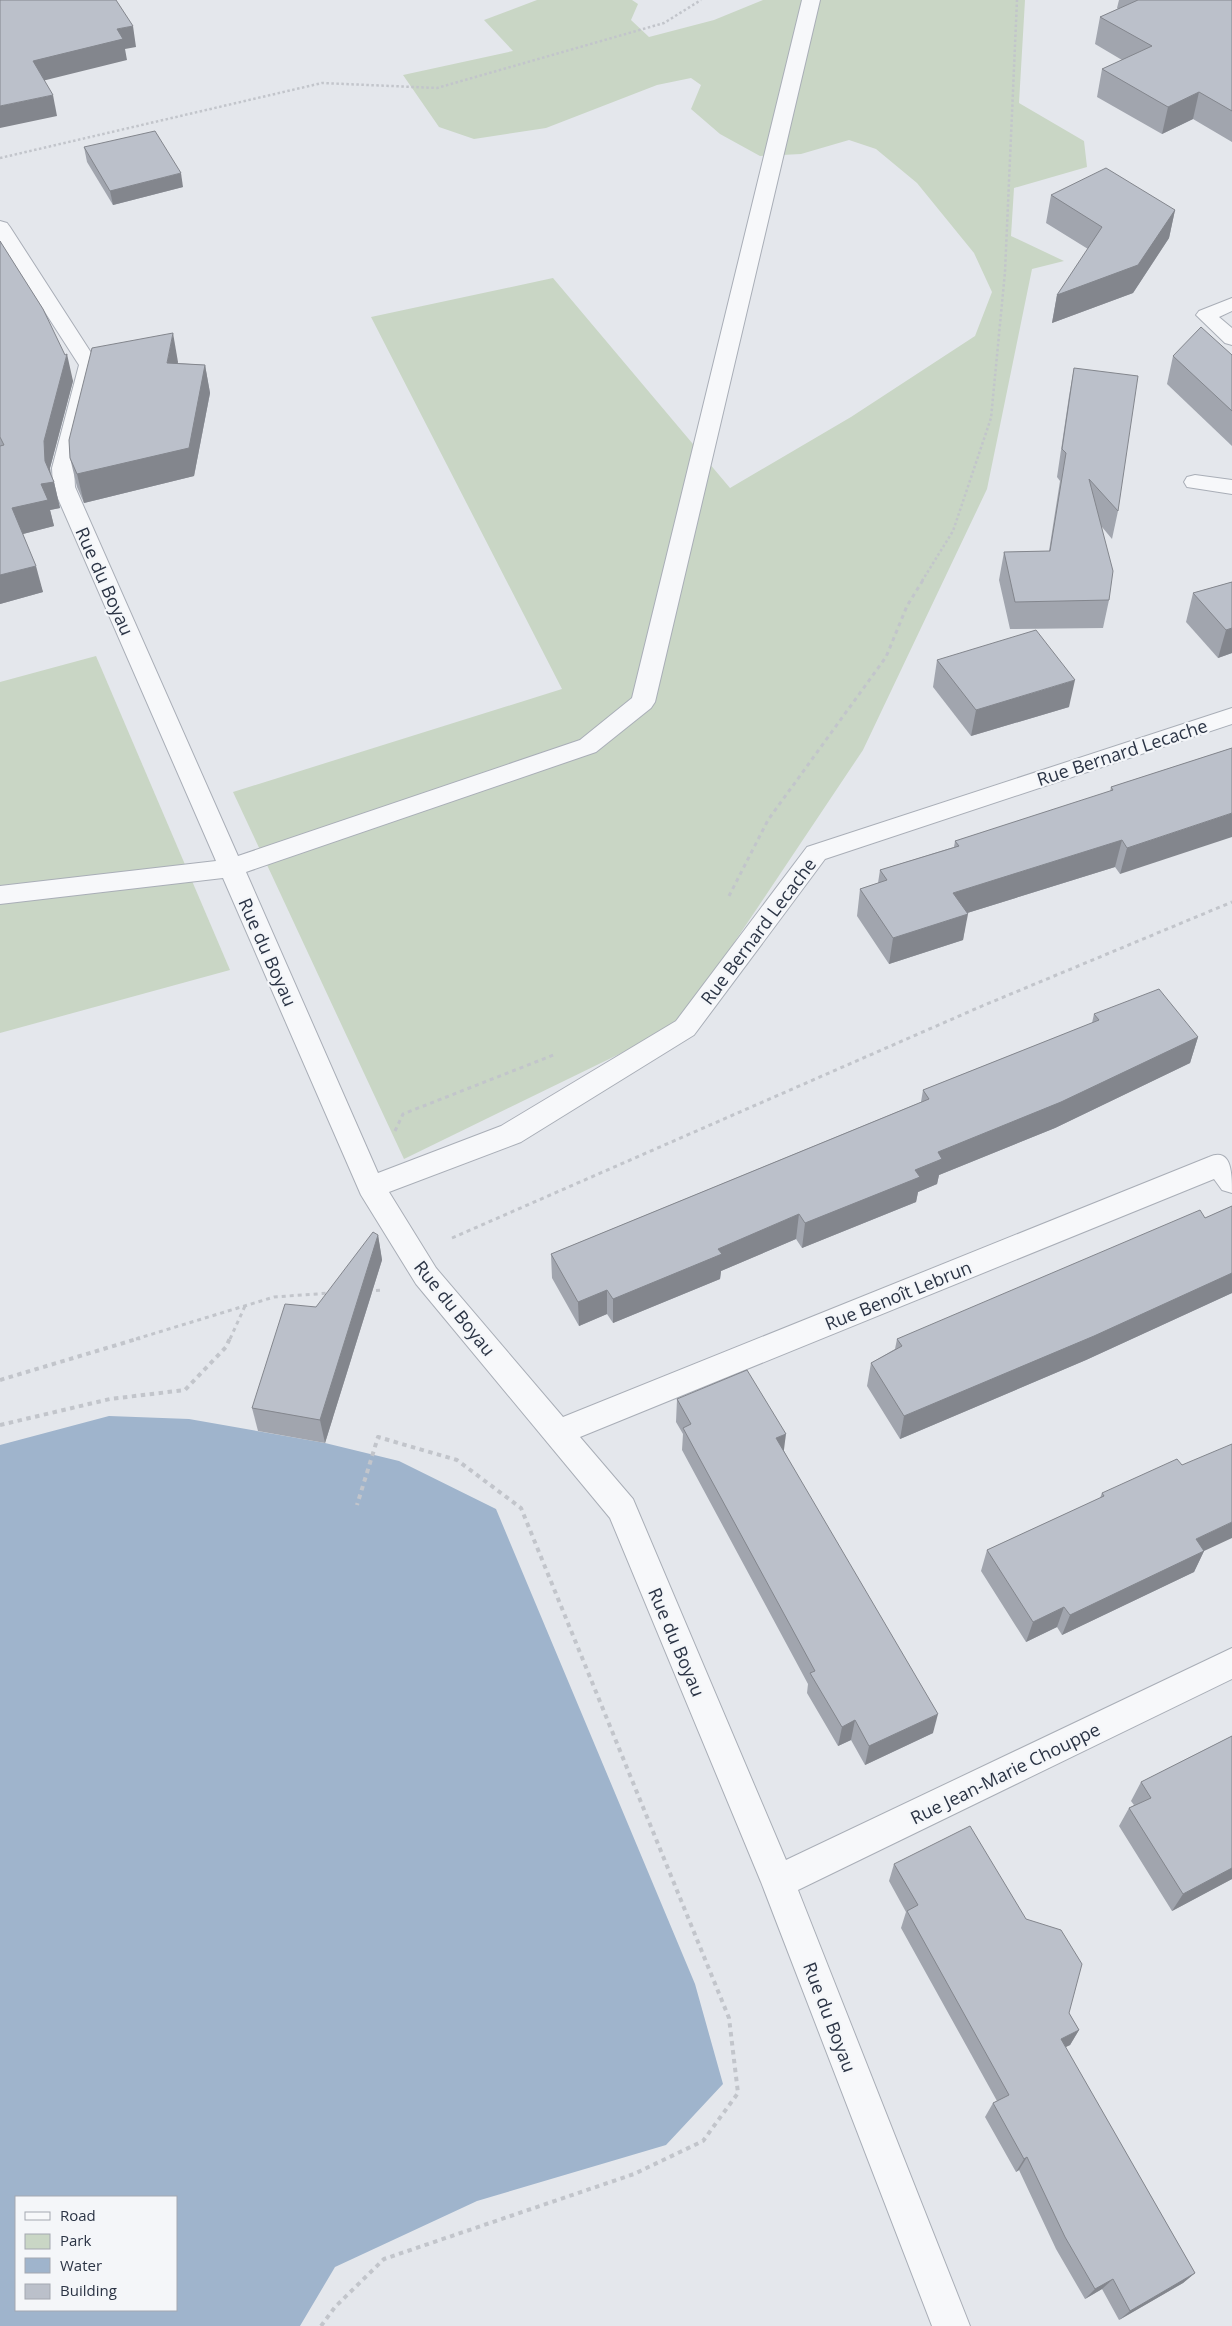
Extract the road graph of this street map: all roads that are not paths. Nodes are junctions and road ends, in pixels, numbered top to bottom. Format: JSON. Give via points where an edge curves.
{"nodes":[{"id":1,"x":812,"y":0,"type":"edge"},
{"id":2,"x":0,"y":227,"type":"edge"},
{"id":3,"x":1232,"y":304,"type":"edge"},
{"id":4,"x":1232,"y":339,"type":"edge"},
{"id":5,"x":1196,"y":482,"type":"dead end"},
{"id":6,"x":1232,"y":486,"type":"edge"},
{"id":7,"x":1232,"y":716,"type":"edge"},
{"id":8,"x":231,"y":868,"type":"junction"},
{"id":9,"x":0,"y":894,"type":"edge"},
{"id":10,"x":1232,"y":1182,"type":"edge"},
{"id":11,"x":371,"y":1187,"type":"junction"},
{"id":12,"x":558,"y":1433,"type":"junction"},
{"id":13,"x":1232,"y":1663,"type":"edge"},
{"id":14,"x":778,"y":1882,"type":"junction"},
{"id":15,"x":951,"y":2326,"type":"edge"}],
"edges":[{"from":1,"to":8,"type":"street","via":[[643,702],[588,746]]},
{"from":2,"to":8,"type":"street","name":"Rue du Boyau","via":[[89,364],[63,468],[64,487]]},
{"from":3,"to":4,"type":"street","via":[[1206,315]]},
{"from":5,"to":6,"type":"street"},
{"from":7,"to":11,"type":"street","name":"Rue Bernard Lecache","via":[[816,852],[685,1028],[511,1134]]},
{"from":8,"to":9,"type":"street"},
{"from":8,"to":11,"type":"street","name":"Rue du Boyau"},
{"from":10,"to":12,"type":"street","name":"Rue Benoît Lebrun","via":[[1219,1165]]},
{"from":11,"to":12,"type":"street","name":"Rue du Boyau","via":[[435,1286]]},
{"from":12,"to":14,"type":"street","name":"Rue du Boyau","via":[[622,1509]]},
{"from":13,"to":14,"type":"street","name":"Rue Jean-Marie Chouppe"},
{"from":14,"to":15,"type":"street","name":"Rue du Boyau"}]}
